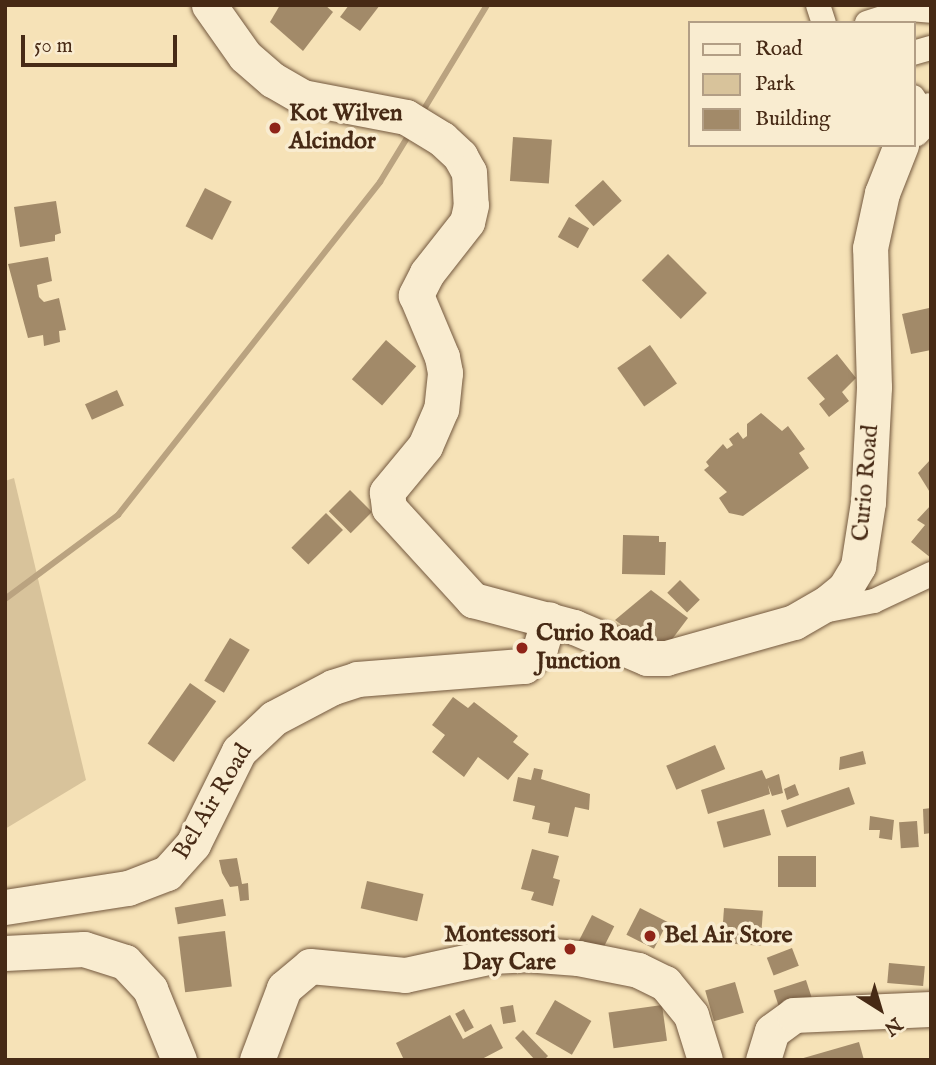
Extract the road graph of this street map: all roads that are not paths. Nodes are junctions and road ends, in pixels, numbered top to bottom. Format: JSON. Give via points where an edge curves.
{"nodes":[{"id":1,"x":209,"y":5,"type":"edge"},
{"id":2,"x":931,"y":11,"type":"edge"},
{"id":3,"x":873,"y":21,"type":"edge"},
{"id":4,"x":900,"y":147,"type":"edge"},
{"id":5,"x":931,"y":574,"type":"edge"},
{"id":6,"x":811,"y":613,"type":"junction"},
{"id":7,"x":549,"y":619,"type":"junction"},
{"id":8,"x":5,"y":907,"type":"edge"},
{"id":9,"x":5,"y":953,"type":"edge"},
{"id":10,"x":931,"y":1009,"type":"edge"},
{"id":11,"x":179,"y":1060,"type":"edge"},
{"id":12,"x":257,"y":1060,"type":"edge"},
{"id":13,"x":705,"y":1060,"type":"edge"},
{"id":14,"x":763,"y":1060,"type":"edge"}],
"edges":[{"from":1,"to":7,"type":"main road","name":"Curio Road","via":[[245,55],[273,80],[302,97],[407,117],[460,156],[472,189],[467,222],[416,295],[442,357],[441,409],[425,446],[387,492],[387,503],[473,600]]},
{"from":2,"to":3,"type":"street","via":[[910,9]]},
{"from":4,"to":6,"type":"main road","name":"Curio Road","via":[[882,194],[870,248],[874,387],[868,502],[858,566],[845,587]]},
{"from":5,"to":6,"type":"street","via":[[874,601]]},
{"from":6,"to":7,"type":"main road","name":"Curio Road","via":[[666,658],[647,658]]},
{"from":7,"to":8,"type":"main road","name":"Bel Air Road","via":[[540,648],[524,666],[356,679],[274,718],[239,751],[193,844],[167,873],[128,888]]},
{"from":9,"to":11,"type":"main road","via":[[84,950],[125,962],[150,989]]},
{"from":10,"to":14,"type":"main road","via":[[794,1015],[772,1031]]},
{"from":12,"to":13,"type":"main road","via":[[284,988],[310,966],[405,975],[492,956],[525,954],[638,970],[665,984],[691,1015]]}]}
